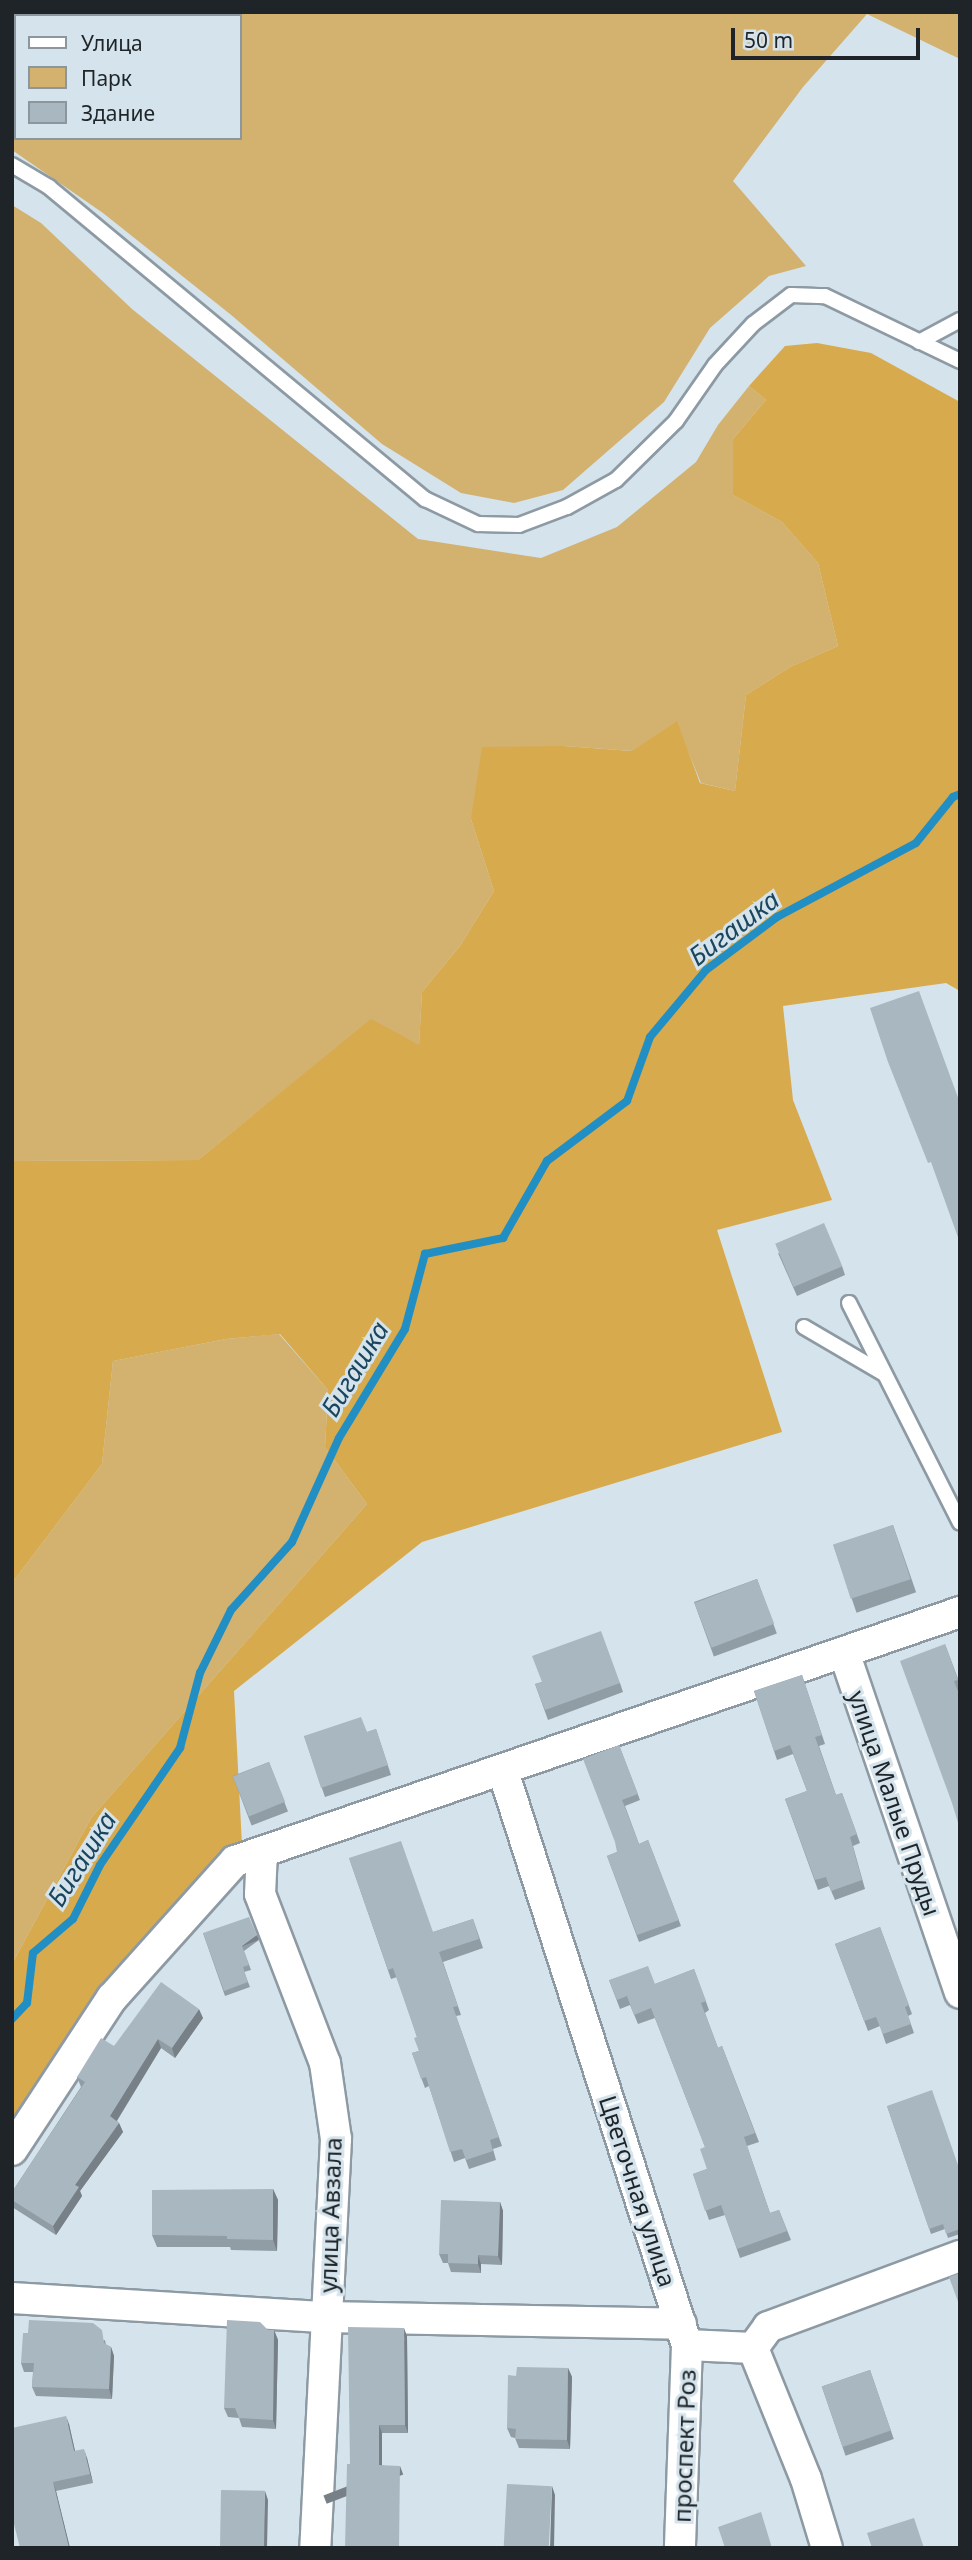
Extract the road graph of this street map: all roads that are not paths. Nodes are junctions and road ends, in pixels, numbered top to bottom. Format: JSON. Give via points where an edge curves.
{"nodes":[{"id":1,"x":12,"y":165,"type":"edge"},
{"id":2,"x":960,"y":320,"type":"edge"},
{"id":3,"x":919,"y":342,"type":"junction"},
{"id":4,"x":960,"y":361,"type":"edge"},
{"id":5,"x":849,"y":1303,"type":"dead end"},
{"id":6,"x":804,"y":1327,"type":"dead end"},
{"id":7,"x":884,"y":1374,"type":"junction"},
{"id":8,"x":960,"y":1523,"type":"edge"},
{"id":9,"x":960,"y":1612,"type":"edge"},
{"id":10,"x":844,"y":1652,"type":"junction"},
{"id":11,"x":503,"y":1771,"type":"junction"},
{"id":12,"x":248,"y":1856,"type":"junction"},
{"id":13,"x":960,"y":1993,"type":"edge"},
{"id":14,"x":12,"y":2150,"type":"edge"},
{"id":15,"x":960,"y":2256,"type":"edge"},
{"id":16,"x":12,"y":2298,"type":"edge"},
{"id":17,"x":325,"y":2317,"type":"junction"},
{"id":18,"x":684,"y":2334,"type":"junction"},
{"id":19,"x":753,"y":2348,"type":"junction"},
{"id":20,"x":315,"y":2548,"type":"edge"},
{"id":21,"x":680,"y":2548,"type":"edge"},
{"id":22,"x":827,"y":2548,"type":"edge"}],
"edges":[{"from":1,"to":3,"type":"lane","via":[[49,187],[425,499],[478,524],[519,525],[567,507],[616,480],[676,421],[715,365],[752,324],[791,295],[825,296]]},
{"from":2,"to":3,"type":"lane"},
{"from":3,"to":4,"type":"lane"},
{"from":5,"to":7,"type":"lane"},
{"from":6,"to":7,"type":"lane"},
{"from":7,"to":8,"type":"lane"},
{"from":9,"to":10,"type":"street"},
{"from":10,"to":11,"type":"street"},
{"from":10,"to":13,"type":"street","name":"улица Малые Пруды"},
{"from":11,"to":12,"type":"street"},
{"from":11,"to":18,"type":"street","name":"Цветочная улица"},
{"from":12,"to":14,"type":"street","via":[[112,1998]]},
{"from":12,"to":17,"type":"street","name":"улица Авзала","via":[[324,2063],[336,2138]]},
{"from":15,"to":19,"type":"street","via":[[768,2327]]},
{"from":16,"to":17,"type":"street"},
{"from":17,"to":18,"type":"street"},
{"from":17,"to":20,"type":"street","name":"улица Авзала"},
{"from":18,"to":19,"type":"street"},
{"from":18,"to":21,"type":"street","name":"проспект Роз"},
{"from":19,"to":22,"type":"street","via":[[806,2479]]}]}
